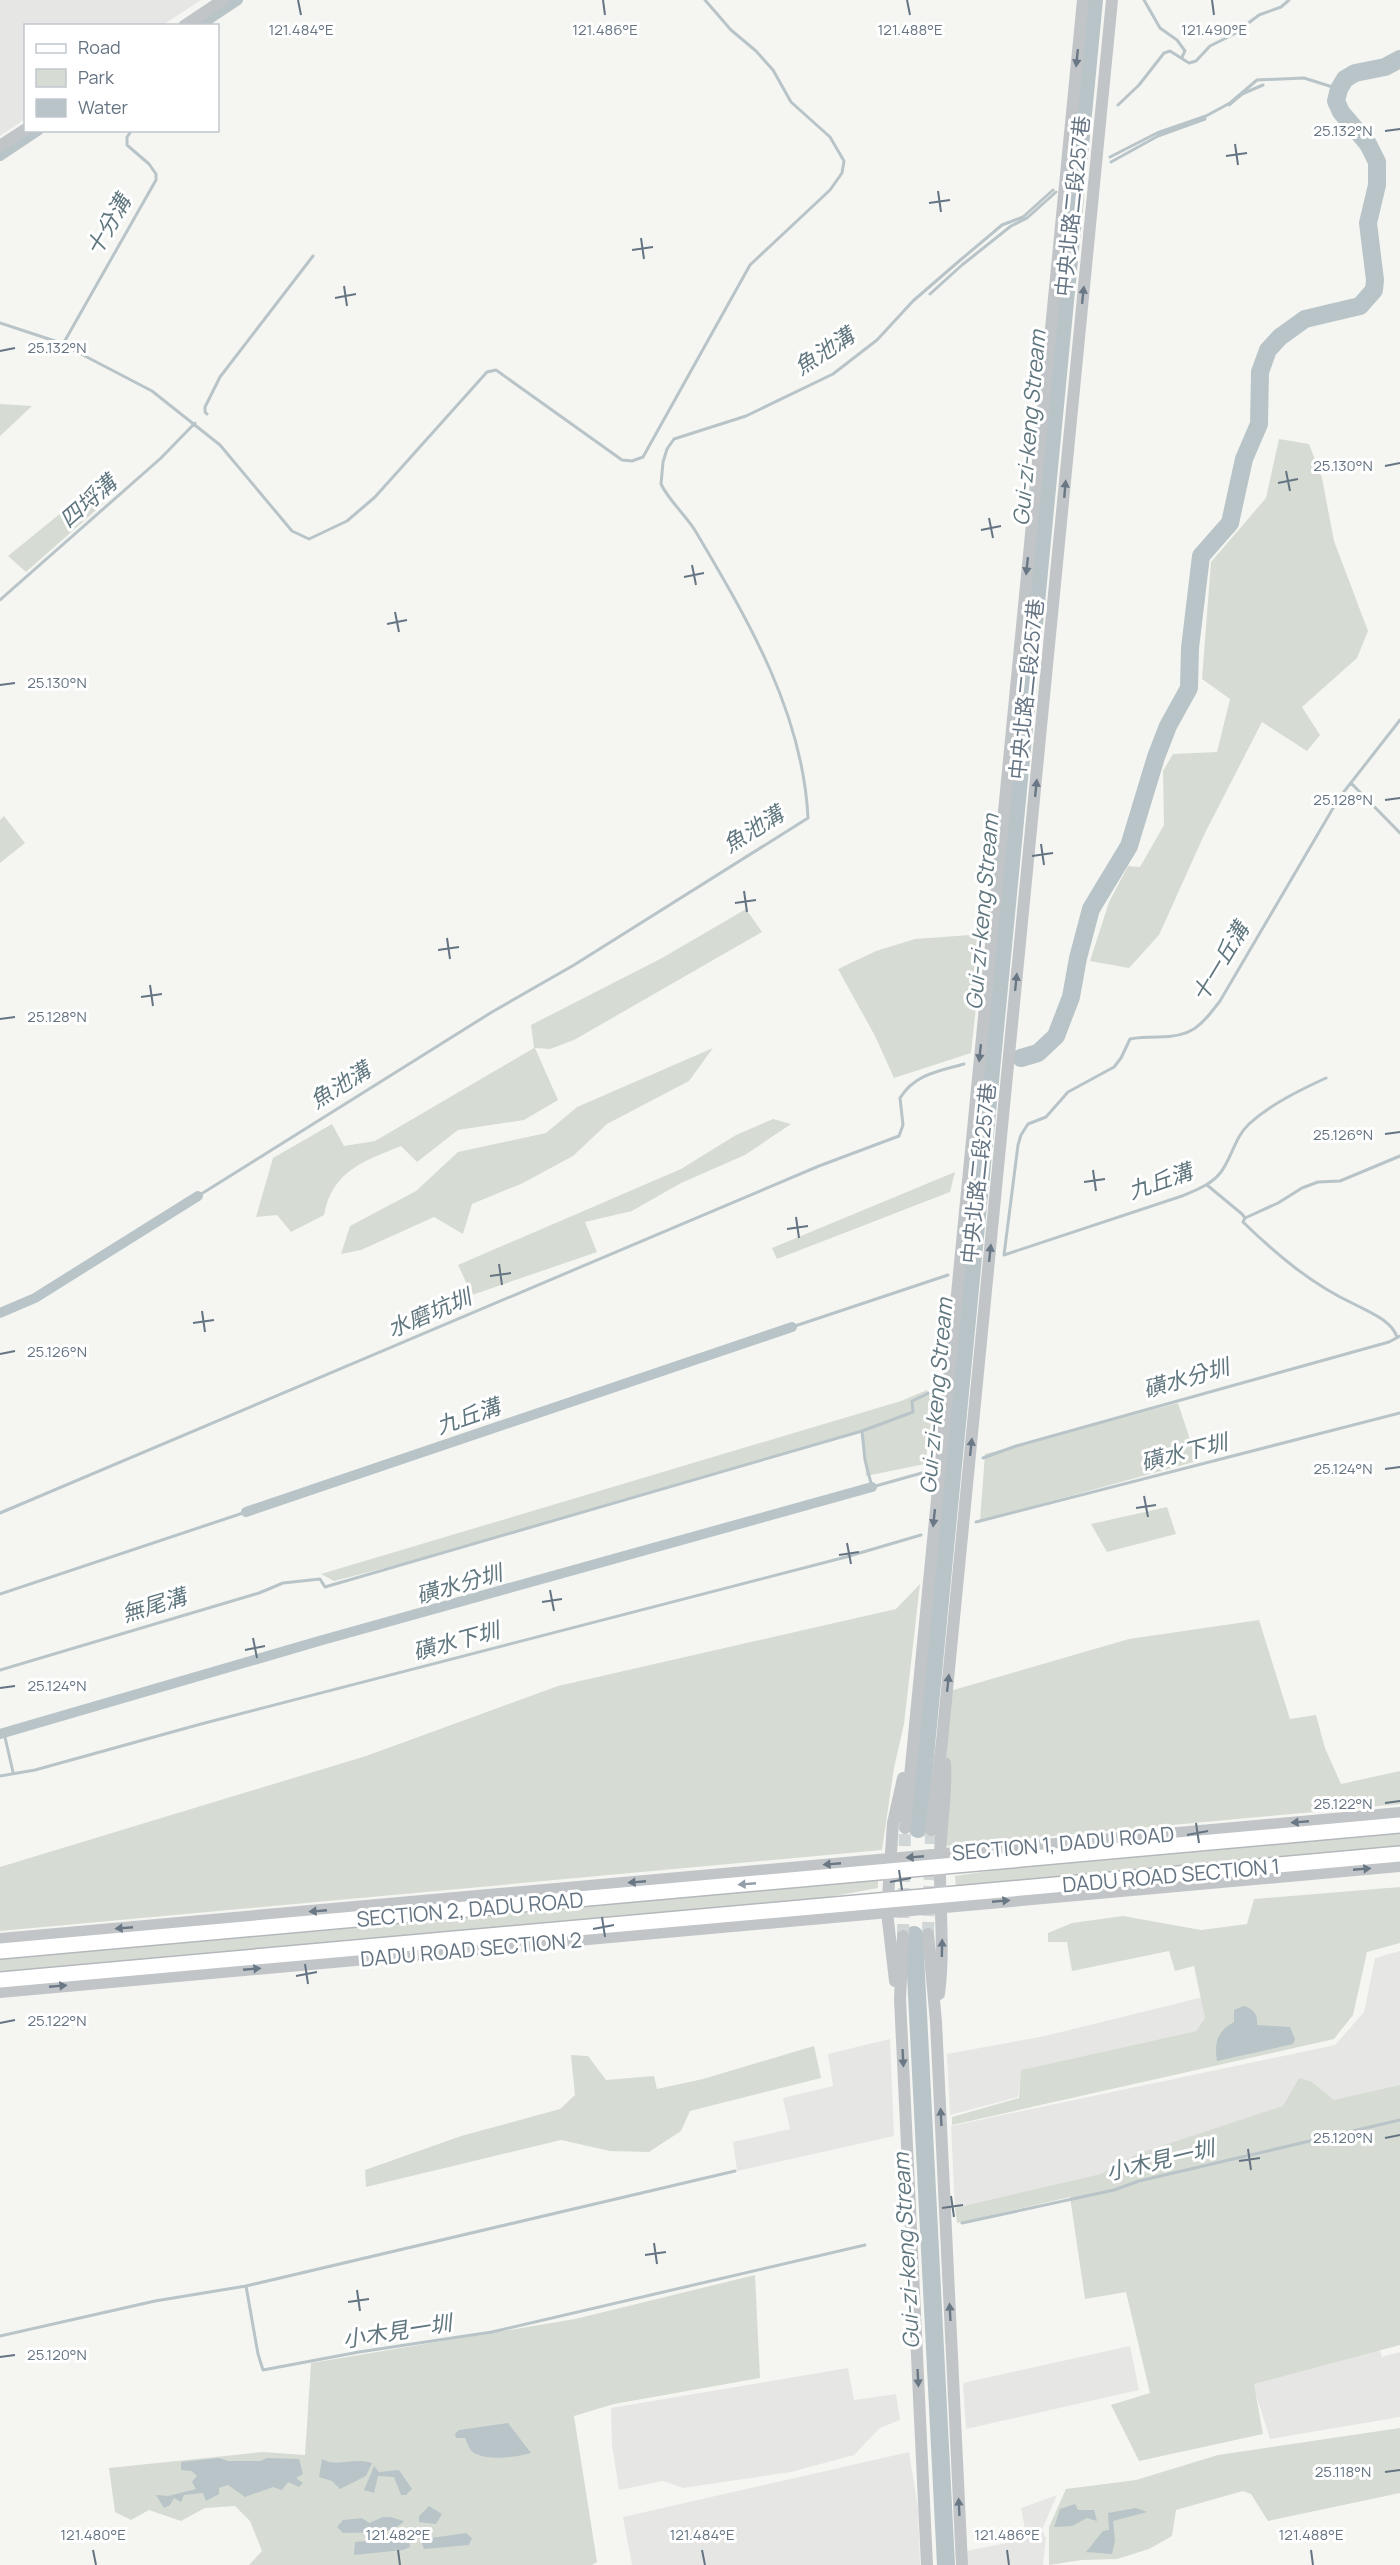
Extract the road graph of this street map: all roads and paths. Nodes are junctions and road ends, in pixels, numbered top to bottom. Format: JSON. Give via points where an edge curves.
{"nodes":[{"id":1,"x":223,"y":0,"type":"edge"},
{"id":2,"x":1083,"y":0,"type":"edge"},
{"id":3,"x":1112,"y":0,"type":"edge"},
{"id":4,"x":187,"y":24,"type":"edge"},
{"id":5,"x":24,"y":130,"type":"edge"},
{"id":6,"x":0,"y":146,"type":"edge"},
{"id":7,"x":913,"y":1739,"type":"junction"},
{"id":8,"x":942,"y":1741,"type":"junction"},
{"id":9,"x":1400,"y":1813,"type":"edge"},
{"id":10,"x":1400,"y":1826,"type":"edge"},
{"id":11,"x":905,"y":1828,"type":"tunnel mouth"},
{"id":12,"x":931,"y":1830,"type":"tunnel mouth"},
{"id":13,"x":1400,"y":1854,"type":"edge"},
{"id":14,"x":940,"y":1861,"type":"junction"},
{"id":15,"x":890,"y":1865,"type":"junction"},
{"id":16,"x":1400,"y":1866,"type":"edge"},
{"id":17,"x":942,"y":1906,"type":"junction"},
{"id":18,"x":888,"y":1911,"type":"junction"},
{"id":19,"x":928,"y":1934,"type":"tunnel mouth"},
{"id":20,"x":903,"y":1936,"type":"tunnel mouth"},
{"id":21,"x":0,"y":1939,"type":"edge"},
{"id":22,"x":0,"y":1951,"type":"edge"},
{"id":23,"x":0,"y":1980,"type":"edge"},
{"id":24,"x":0,"y":1992,"type":"edge"},
{"id":25,"x":900,"y":1999,"type":"junction"},
{"id":26,"x":936,"y":2022,"type":"junction"},
{"id":27,"x":927,"y":2565,"type":"edge"},
{"id":28,"x":962,"y":2565,"type":"edge"}],
"edges":[{"from":1,"to":4,"type":"street"},
{"from":2,"to":7,"type":"street","name":"中央北路二段257巷","one_way":true},
{"from":8,"to":3,"type":"street","name":"中央北路二段257巷","one_way":true},
{"from":5,"to":6,"type":"street"},
{"from":7,"to":11,"type":"street","name":"中央北路二段257巷"},
{"from":7,"to":15,"type":"street","name":"中央北路二段257巷","via":[[893,1823]]},
{"from":8,"to":12,"type":"street","name":"中央北路二段257巷"},
{"from":8,"to":14,"type":"street","name":"中央北路二段257巷","via":[[947,1790]]},
{"from":9,"to":14,"type":"street","name":"SECTION 1, DADU ROAD","one_way":true},
{"from":10,"to":14,"type":"main road","name":"SECTION 1, DADU ROAD"},
{"from":13,"to":17,"type":"main road","name":"DADU ROAD SECTION 1"},
{"from":14,"to":15,"type":"main road","name":"SECTION 2, DADU ROAD","one_way":true},
{"from":14,"to":17,"type":"street","name":"中央北路二段257巷"},
{"from":15,"to":18,"type":"street","name":"中央北路二段257巷"},
{"from":15,"to":21,"type":"street","name":"SECTION 2, DADU ROAD","one_way":true},
{"from":15,"to":22,"type":"main road","name":"SECTION 2, DADU ROAD","one_way":true},
{"from":17,"to":16,"type":"street","name":"DADU ROAD SECTION 1","one_way":true},
{"from":17,"to":18,"type":"main road"},
{"from":26,"to":17,"type":"street","name":"中央北路二段257巷","one_way":true,"via":[[942,1976]]},
{"from":18,"to":23,"type":"main road","name":"DADU ROAD SECTION 2"},
{"from":24,"to":18,"type":"street","name":"DADU ROAD SECTION 2","one_way":true},
{"from":18,"to":25,"type":"street","name":"中央北路二段257巷"},
{"from":19,"to":26,"type":"street"},
{"from":20,"to":25,"type":"street"},
{"from":25,"to":27,"type":"street","one_way":true},
{"from":28,"to":26,"type":"street","one_way":true}]}
